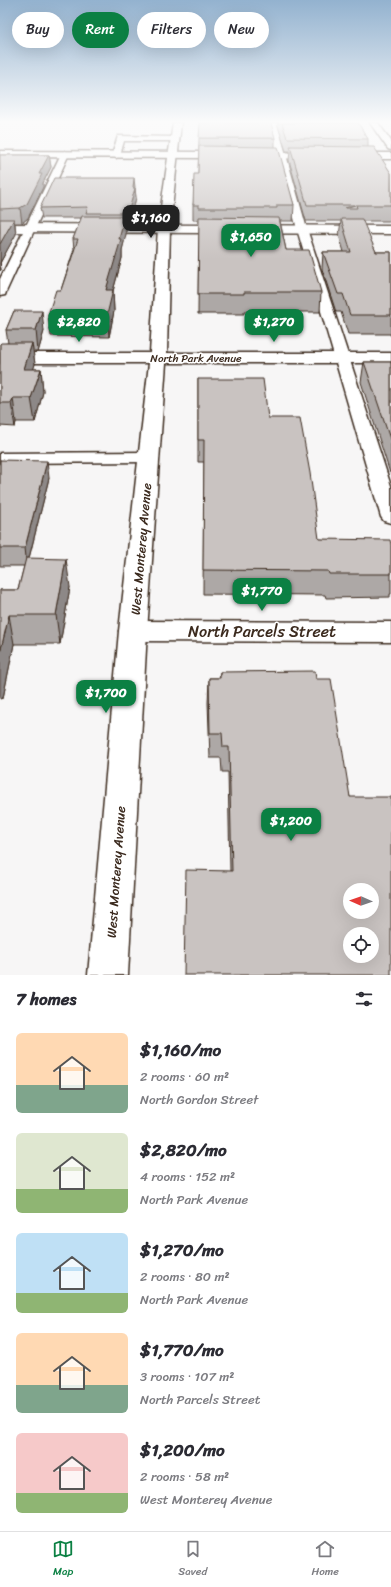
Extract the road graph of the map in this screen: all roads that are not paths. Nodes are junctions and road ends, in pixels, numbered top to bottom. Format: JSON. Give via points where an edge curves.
{"nodes":[{"id":1,"x":58,"y":168,"type":"edge"},
{"id":2,"x":171,"y":168,"type":"edge"},
{"id":3,"x":285,"y":168,"type":"edge"},
{"id":4,"x":0,"y":228,"type":"edge"},
{"id":5,"x":30,"y":228,"type":"junction"},
{"id":6,"x":164,"y":228,"type":"junction"},
{"id":7,"x":302,"y":228,"type":"junction"},
{"id":8,"x":391,"y":230,"type":"edge"},
{"id":9,"x":0,"y":292,"type":"edge"},
{"id":10,"x":0,"y":358,"type":"edge"},
{"id":11,"x":158,"y":358,"type":"junction"},
{"id":12,"x":341,"y":358,"type":"junction"},
{"id":13,"x":391,"y":358,"type":"edge"},
{"id":14,"x":149,"y":457,"type":"junction"},
{"id":15,"x":0,"y":458,"type":"edge"},
{"id":16,"x":386,"y":482,"type":"edge"},
{"id":17,"x":391,"y":517,"type":"edge"},
{"id":18,"x":133,"y":631,"type":"junction"},
{"id":19,"x":391,"y":632,"type":"edge"},
{"id":20,"x":108,"y":975,"type":"edge"}],
"edges":[{"from":1,"to":5,"type":"lane"},
{"from":2,"to":6,"type":"street","name":"West Monterey Avenue"},
{"from":3,"to":7,"type":"lane"},
{"from":4,"to":5,"type":"street"},
{"from":5,"to":6,"type":"street"},
{"from":5,"to":9,"type":"lane"},
{"from":6,"to":7,"type":"street"},
{"from":6,"to":11,"type":"street","name":"West Monterey Avenue"},
{"from":7,"to":8,"type":"street"},
{"from":7,"to":12,"type":"lane"},
{"from":10,"to":11,"type":"street","name":"North Park Avenue"},
{"from":11,"to":12,"type":"street","name":"North Park Avenue"},
{"from":11,"to":14,"type":"street","name":"West Monterey Avenue"},
{"from":12,"to":13,"type":"street","name":"North Park Avenue"},
{"from":12,"to":16,"type":"lane"},
{"from":14,"to":15,"type":"lane"},
{"from":14,"to":18,"type":"street","name":"West Monterey Avenue"},
{"from":16,"to":17,"type":"lane"},
{"from":18,"to":19,"type":"street","name":"North Parcels Street"},
{"from":18,"to":20,"type":"street","name":"West Monterey Avenue"}]}
